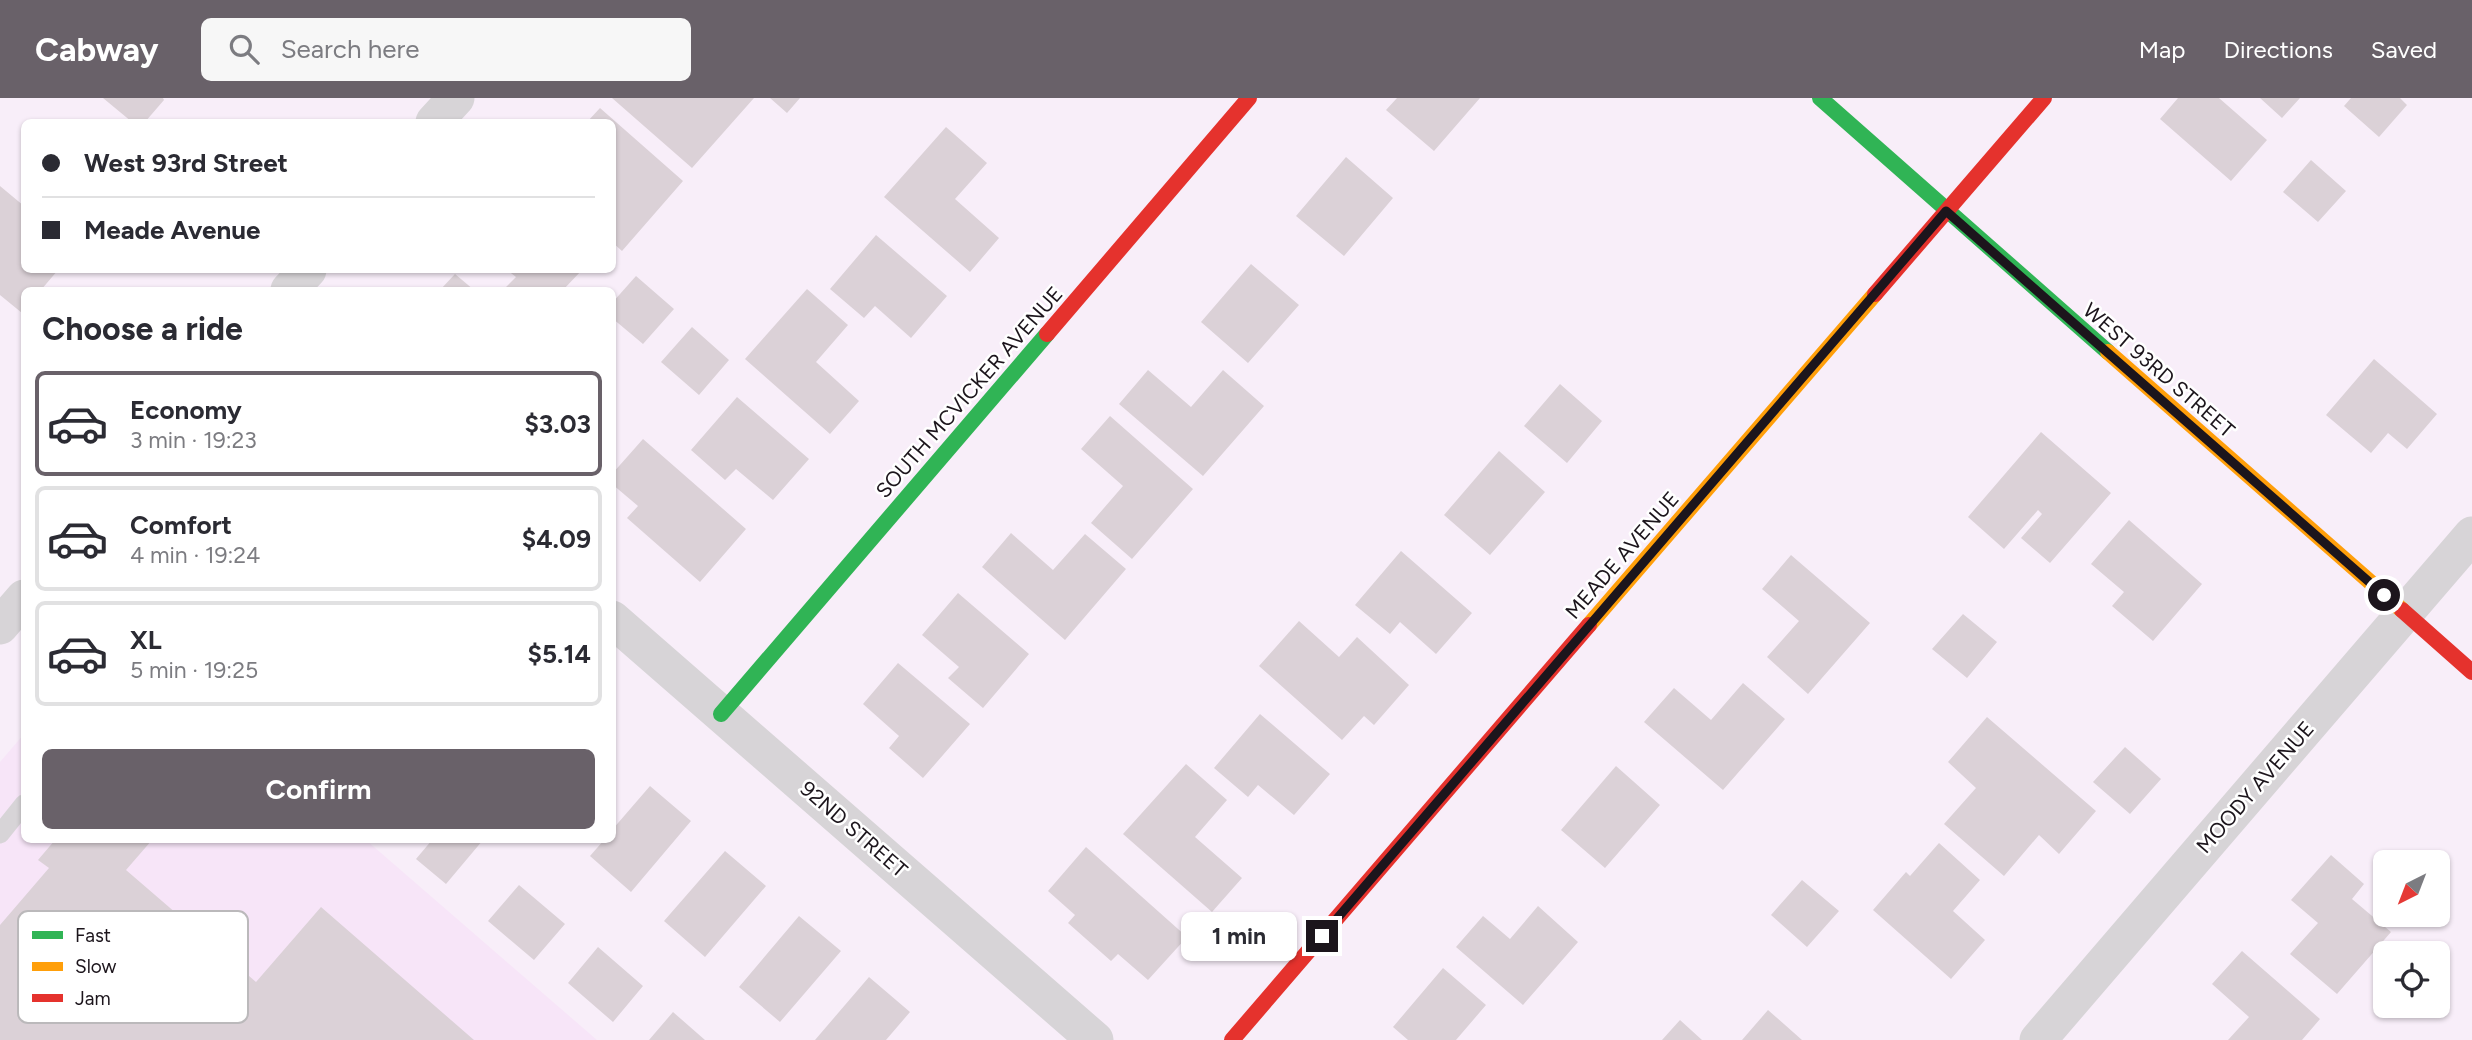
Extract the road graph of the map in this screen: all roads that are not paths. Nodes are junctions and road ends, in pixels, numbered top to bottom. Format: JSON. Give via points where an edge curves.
{"nodes":[{"id":1,"x":456,"y":98,"type":"edge"},
{"id":2,"x":1249,"y":98,"type":"edge"},
{"id":3,"x":1819,"y":98,"type":"edge"},
{"id":4,"x":2044,"y":98,"type":"edge"},
{"id":5,"x":438,"y":119,"type":"edge"},
{"id":6,"x":1946,"y":211,"type":"junction"},
{"id":7,"x":305,"y":273,"type":"edge"},
{"id":8,"x":292,"y":287,"type":"edge"},
{"id":9,"x":2472,"y":535,"type":"edge"},
{"id":10,"x":21,"y":602,"type":"edge"},
{"id":11,"x":2404,"y":613,"type":"junction"},
{"id":12,"x":616,"y":622,"type":"edge"},
{"id":13,"x":0,"y":626,"type":"edge"},
{"id":14,"x":2472,"y":672,"type":"edge"},
{"id":15,"x":721,"y":714,"type":"junction"},
{"id":16,"x":21,"y":808,"type":"edge"},
{"id":17,"x":0,"y":834,"type":"edge"},
{"id":18,"x":1095,"y":1040,"type":"edge"},
{"id":19,"x":1232,"y":1040,"type":"edge"},
{"id":20,"x":2038,"y":1040,"type":"edge"}],
"edges":[{"from":1,"to":5,"type":"street"},
{"from":2,"to":15,"type":"street","name":"SOUTH MCVICKER AVENUE"},
{"from":3,"to":6,"type":"street","name":"WEST 93RD STREET"},
{"from":4,"to":6,"type":"street","name":"MEADE AVENUE"},
{"from":6,"to":11,"type":"street","name":"WEST 93RD STREET"},
{"from":6,"to":19,"type":"street","name":"MEADE AVENUE"},
{"from":7,"to":8,"type":"street"},
{"from":9,"to":11,"type":"street","name":"MOODY AVENUE"},
{"from":10,"to":13,"type":"street"},
{"from":11,"to":14,"type":"street","name":"WEST 93RD STREET"},
{"from":11,"to":20,"type":"street","name":"MOODY AVENUE"},
{"from":12,"to":15,"type":"street","name":"92ND STREET"},
{"from":15,"to":18,"type":"street","name":"92ND STREET"},
{"from":16,"to":17,"type":"lane"}]}
